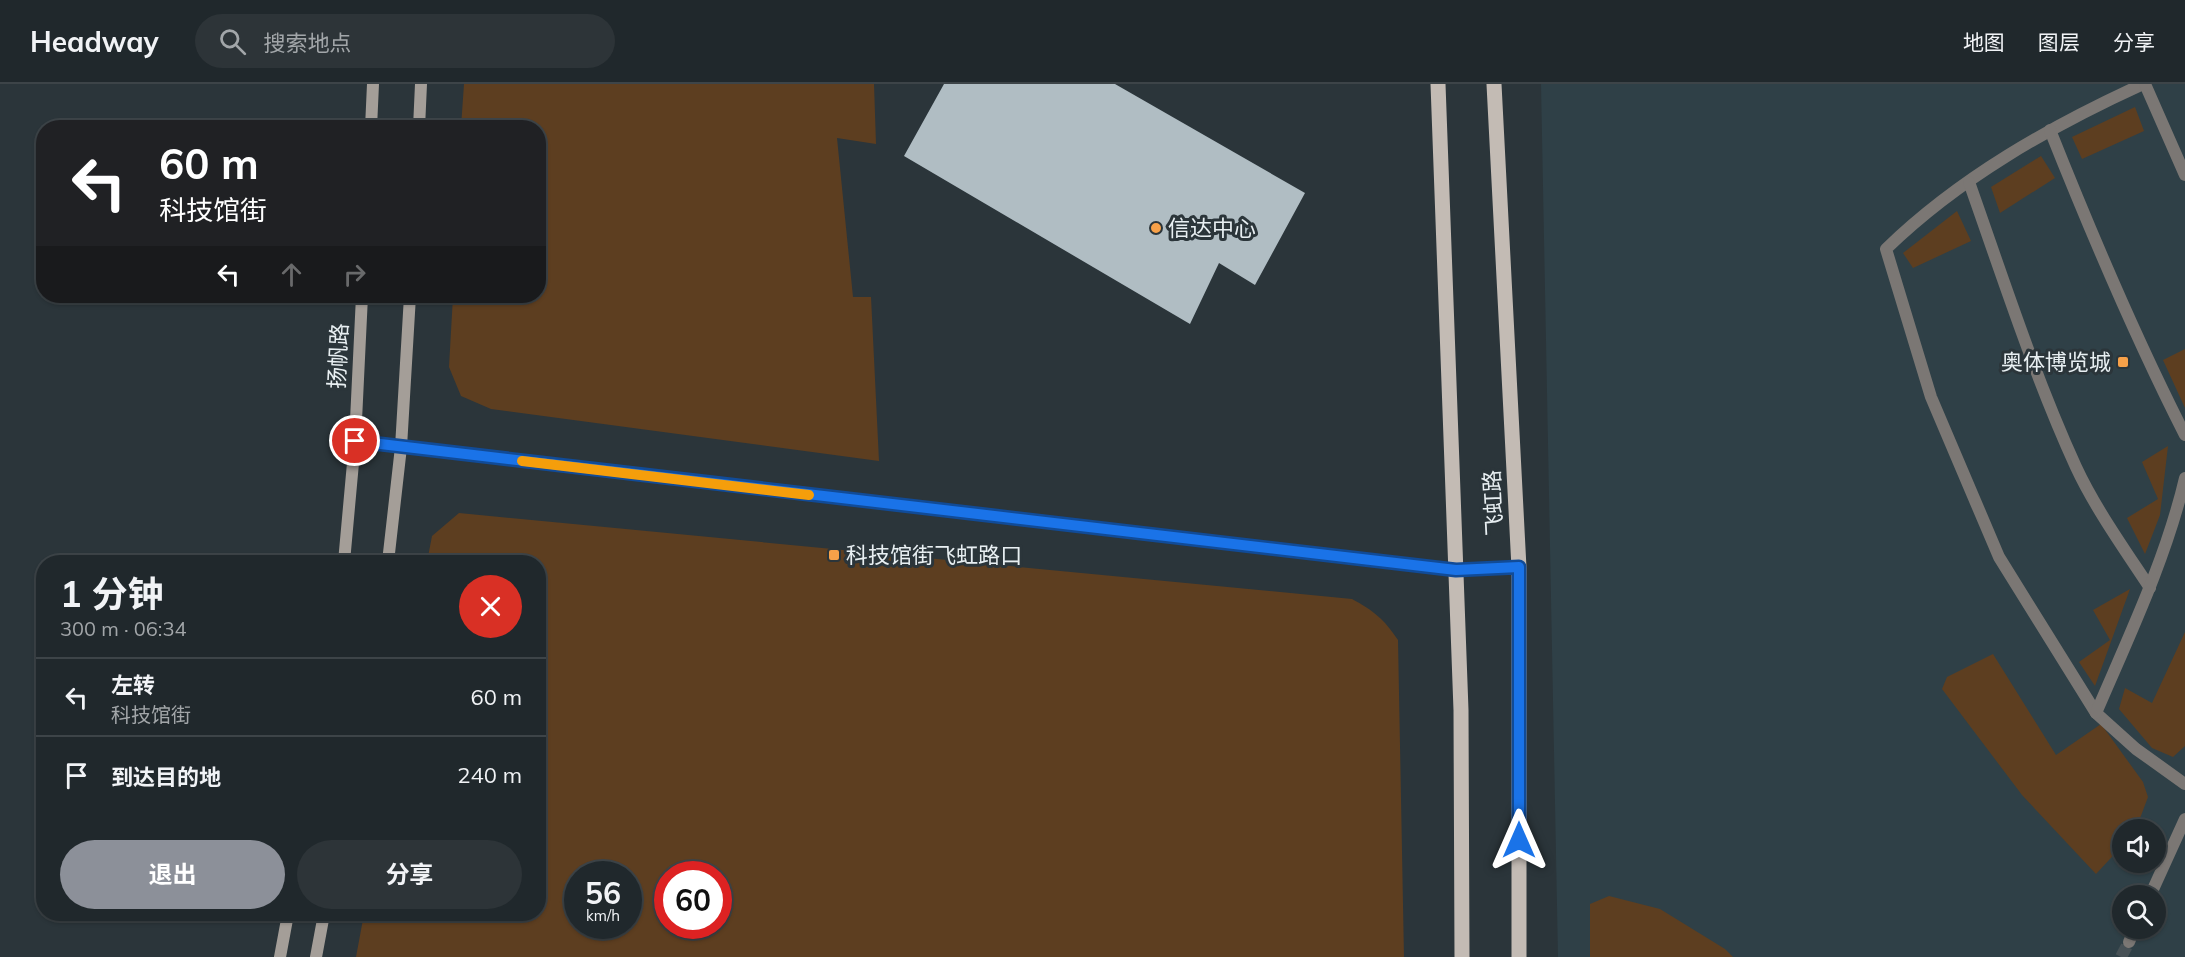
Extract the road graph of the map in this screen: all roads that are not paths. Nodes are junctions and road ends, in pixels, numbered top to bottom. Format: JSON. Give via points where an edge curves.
{"nodes":[{"id":1,"x":373,"y":84,"type":"edge"},
{"id":2,"x":422,"y":84,"type":"edge"},
{"id":3,"x":1438,"y":84,"type":"edge"},
{"id":4,"x":1494,"y":84,"type":"edge"},
{"id":5,"x":2144,"y":84,"type":"edge"},
{"id":6,"x":371,"y":120,"type":"edge"},
{"id":7,"x":420,"y":120,"type":"edge"},
{"id":8,"x":2049,"y":129,"type":"junction"},
{"id":9,"x":2185,"y":175,"type":"edge"},
{"id":10,"x":1969,"y":182,"type":"junction"},
{"id":11,"x":362,"y":303,"type":"edge"},
{"id":12,"x":410,"y":303,"type":"edge"},
{"id":13,"x":2185,"y":435,"type":"edge"},
{"id":14,"x":355,"y":441,"type":"junction"},
{"id":15,"x":401,"y":447,"type":"junction"},
{"id":16,"x":2185,"y":478,"type":"edge"},
{"id":17,"x":345,"y":555,"type":"edge"},
{"id":18,"x":389,"y":555,"type":"edge"},
{"id":19,"x":1519,"y":567,"type":"junction"},
{"id":20,"x":1456,"y":570,"type":"junction"},
{"id":21,"x":2150,"y":588,"type":"junction"},
{"id":22,"x":2096,"y":712,"type":"junction"},
{"id":23,"x":2185,"y":784,"type":"edge"},
{"id":24,"x":2185,"y":819,"type":"edge"},
{"id":25,"x":2155,"y":885,"type":"edge"},
{"id":26,"x":287,"y":921,"type":"edge"},
{"id":27,"x":323,"y":921,"type":"edge"},
{"id":28,"x":2130,"y":939,"type":"edge"},
{"id":29,"x":2128,"y":942,"type":"tunnel mouth"},
{"id":30,"x":280,"y":957,"type":"edge"},
{"id":31,"x":316,"y":957,"type":"edge"},
{"id":32,"x":1462,"y":957,"type":"edge"},
{"id":33,"x":1519,"y":957,"type":"edge"}],
"edges":[{"from":1,"to":6,"type":"main road"},
{"from":2,"to":7,"type":"main road"},
{"from":3,"to":20,"type":"main road","name":"飞虹路"},
{"from":4,"to":19,"type":"main road","name":"飞虹路"},
{"from":5,"to":8,"type":"street"},
{"from":5,"to":9,"type":"street"},
{"from":8,"to":10,"type":"street"},
{"from":8,"to":13,"type":"street","via":[[2147,361]]},
{"from":10,"to":21,"type":"street","via":[[2033,363],[2077,469]]},
{"from":10,"to":22,"type":"street","via":[[1914,222],[1886,249],[1931,397],[1999,557]]},
{"from":11,"to":14,"type":"main road","name":"扬帆路"},
{"from":12,"to":15,"type":"main road"},
{"from":14,"to":15,"type":"street"},
{"from":14,"to":17,"type":"main road","name":"扬帆路"},
{"from":15,"to":18,"type":"main road"},
{"from":15,"to":20,"type":"street"},
{"from":16,"to":21,"type":"street"},
{"from":19,"to":20,"type":"street"},
{"from":19,"to":33,"type":"main road","name":"飞虹路"},
{"from":20,"to":32,"type":"main road","name":"飞虹路"},
{"from":21,"to":22,"type":"street"},
{"from":22,"to":23,"type":"street","via":[[2136,750]]},
{"from":24,"to":25,"type":"street"},
{"from":26,"to":30,"type":"main road"},
{"from":27,"to":31,"type":"main road"},
{"from":28,"to":29,"type":"street"}]}
